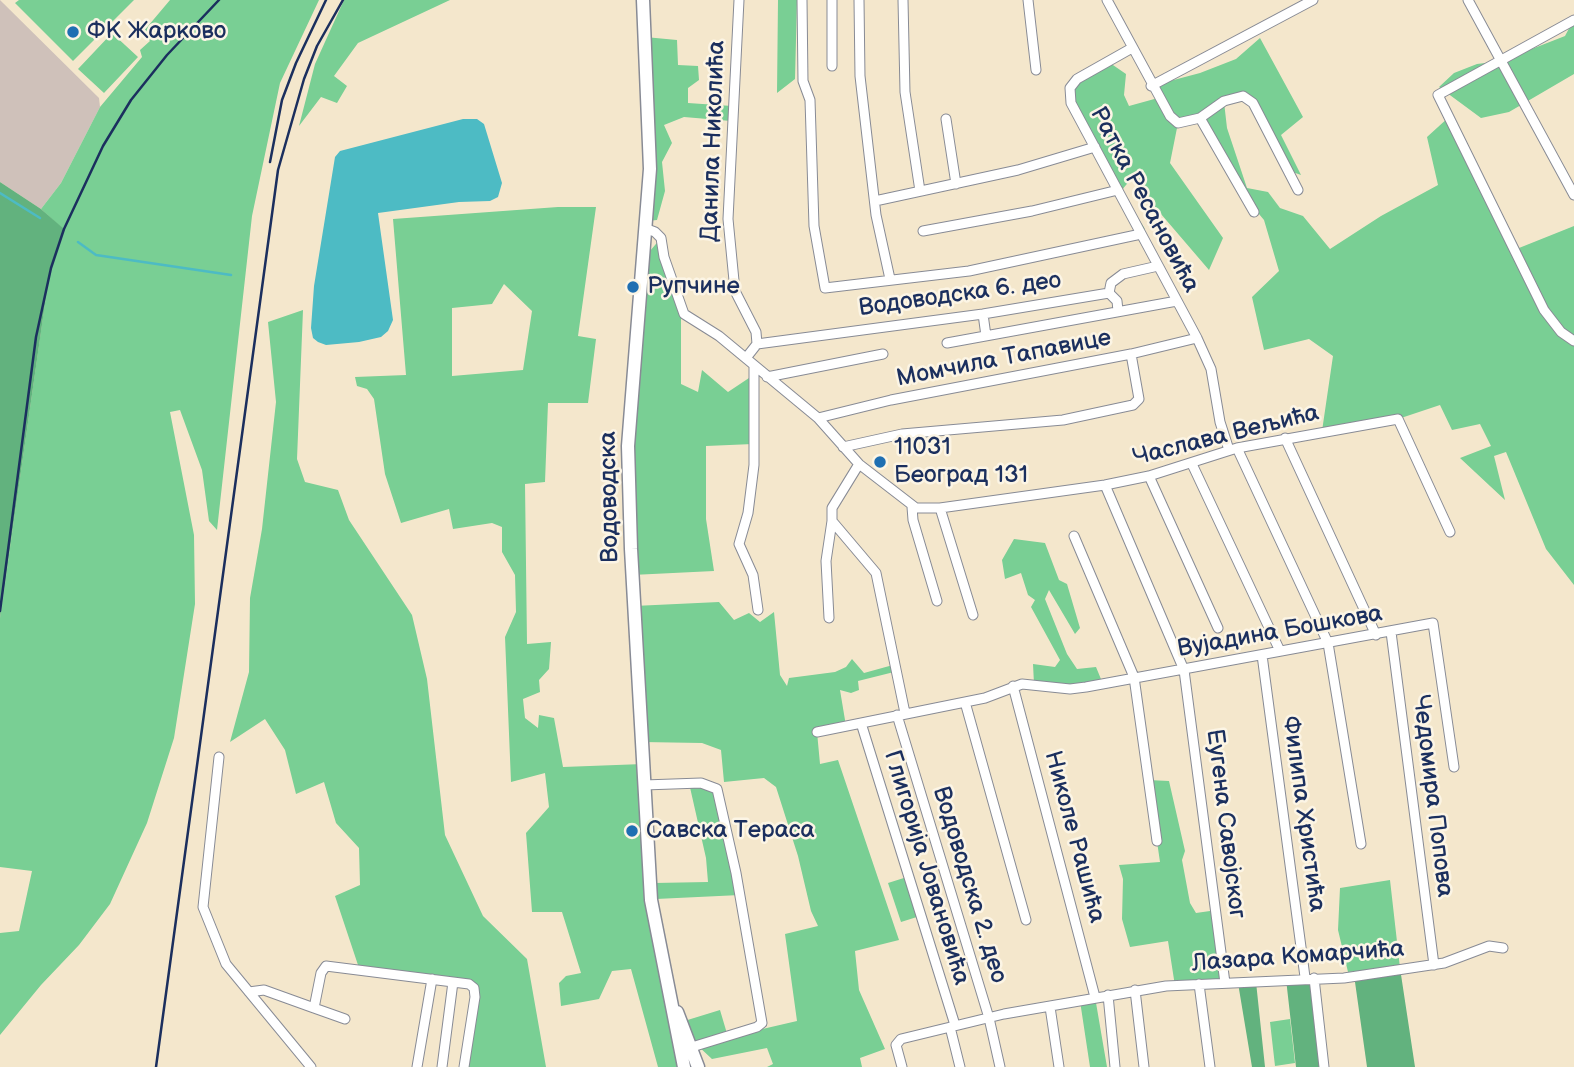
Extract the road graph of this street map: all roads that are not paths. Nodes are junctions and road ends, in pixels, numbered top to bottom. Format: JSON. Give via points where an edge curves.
{"nodes":[{"id":1,"x":643,"y":0,"type":"edge"},
{"id":2,"x":738,"y":0,"type":"edge"},
{"id":3,"x":802,"y":0,"type":"edge"},
{"id":4,"x":832,"y":0,"type":"edge"},
{"id":5,"x":859,"y":0,"type":"edge"},
{"id":6,"x":903,"y":0,"type":"edge"},
{"id":7,"x":1028,"y":0,"type":"edge"},
{"id":8,"x":1107,"y":0,"type":"edge"},
{"id":9,"x":1313,"y":0,"type":"edge"},
{"id":10,"x":1468,"y":0,"type":"edge"},
{"id":11,"x":1574,"y":20,"type":"edge"},
{"id":12,"x":1132,"y":48,"type":"junction"},
{"id":13,"x":1501,"y":61,"type":"junction"},
{"id":14,"x":832,"y":66,"type":"dead end"},
{"id":15,"x":1036,"y":70,"type":"dead end"},
{"id":16,"x":1151,"y":86,"type":"junction"},
{"id":17,"x":1200,"y":118,"type":"junction"},
{"id":18,"x":946,"y":119,"type":"dead end"},
{"id":19,"x":1095,"y":147,"type":"junction"},
{"id":20,"x":956,"y":184,"type":"junction"},
{"id":21,"x":1573,"y":189,"type":"edge"},
{"id":22,"x":1118,"y":190,"type":"junction"},
{"id":23,"x":1298,"y":190,"type":"dead end"},
{"id":24,"x":920,"y":191,"type":"junction"},
{"id":25,"x":875,"y":201,"type":"junction"},
{"id":26,"x":1254,"y":212,"type":"dead end"},
{"id":27,"x":647,"y":229,"type":"junction"},
{"id":28,"x":923,"y":231,"type":"dead end"},
{"id":29,"x":1141,"y":234,"type":"junction"},
{"id":30,"x":1157,"y":266,"type":"junction"},
{"id":31,"x":890,"y":279,"type":"junction"},
{"id":32,"x":1109,"y":293,"type":"junction"},
{"id":33,"x":1177,"y":301,"type":"junction"},
{"id":34,"x":1118,"y":311,"type":"junction"},
{"id":35,"x":983,"y":314,"type":"junction"},
{"id":36,"x":986,"y":336,"type":"junction"},
{"id":37,"x":1198,"y":338,"type":"junction"},
{"id":38,"x":1574,"y":341,"type":"edge"},
{"id":39,"x":947,"y":343,"type":"dead end"},
{"id":40,"x":757,"y":344,"type":"junction"},
{"id":41,"x":1131,"y":354,"type":"junction"},
{"id":42,"x":883,"y":355,"type":"dead end"},
{"id":43,"x":746,"y":358,"type":"junction"},
{"id":44,"x":754,"y":365,"type":"junction"},
{"id":45,"x":767,"y":377,"type":"junction"},
{"id":46,"x":818,"y":418,"type":"junction"},
{"id":47,"x":1285,"y":438,"type":"junction"},
{"id":48,"x":843,"y":447,"type":"junction"},
{"id":49,"x":1233,"y":449,"type":"junction"},
{"id":50,"x":859,"y":464,"type":"junction"},
{"id":51,"x":1192,"y":464,"type":"junction"},
{"id":52,"x":1149,"y":476,"type":"junction"},
{"id":53,"x":1105,"y":485,"type":"junction"},
{"id":54,"x":912,"y":507,"type":"junction"},
{"id":55,"x":940,"y":508,"type":"junction"},
{"id":56,"x":832,"y":522,"type":"junction"},
{"id":57,"x":1450,"y":532,"type":"dead end"},
{"id":58,"x":1074,"y":536,"type":"dead end"},
{"id":59,"x":937,"y":601,"type":"dead end"},
{"id":60,"x":758,"y":610,"type":"dead end"},
{"id":61,"x":973,"y":615,"type":"dead end"},
{"id":62,"x":829,"y":618,"type":"dead end"},
{"id":63,"x":1218,"y":628,"type":"dead end"},
{"id":64,"x":1391,"y":632,"type":"junction"},
{"id":65,"x":1376,"y":635,"type":"junction"},
{"id":66,"x":1328,"y":643,"type":"junction"},
{"id":67,"x":1280,"y":651,"type":"junction"},
{"id":68,"x":1262,"y":655,"type":"junction"},
{"id":69,"x":1184,"y":670,"type":"junction"},
{"id":70,"x":1134,"y":677,"type":"junction"},
{"id":71,"x":1013,"y":687,"type":"junction"},
{"id":72,"x":965,"y":702,"type":"junction"},
{"id":73,"x":901,"y":714,"type":"junction"},
{"id":74,"x":861,"y":723,"type":"junction"},
{"id":75,"x":817,"y":732,"type":"dead end"},
{"id":76,"x":219,"y":757,"type":"dead end"},
{"id":77,"x":1454,"y":767,"type":"dead end"},
{"id":78,"x":644,"y":785,"type":"junction"},
{"id":79,"x":1157,"y":841,"type":"dead end"},
{"id":80,"x":1361,"y":844,"type":"dead end"},
{"id":81,"x":1026,"y":920,"type":"dead end"},
{"id":82,"x":1503,"y":948,"type":"dead end"},
{"id":83,"x":1434,"y":965,"type":"junction"},
{"id":84,"x":1309,"y":978,"type":"junction"},
{"id":85,"x":432,"y":979,"type":"junction"},
{"id":86,"x":453,"y":982,"type":"junction"},
{"id":87,"x":1225,"y":983,"type":"junction"},
{"id":88,"x":1199,"y":984,"type":"junction"},
{"id":89,"x":1135,"y":990,"type":"junction"},
{"id":90,"x":249,"y":992,"type":"junction"},
{"id":91,"x":667,"y":992,"type":"junction"},
{"id":92,"x":1108,"y":995,"type":"junction"},
{"id":93,"x":1096,"y":998,"type":"junction"},
{"id":94,"x":314,"y":1007,"type":"junction"},
{"id":95,"x":1050,"y":1007,"type":"junction"},
{"id":96,"x":989,"y":1018,"type":"junction"},
{"id":97,"x":345,"y":1019,"type":"dead end"},
{"id":98,"x":952,"y":1026,"type":"junction"},
{"id":99,"x":692,"y":1047,"type":"junction"},
{"id":100,"x":311,"y":1067,"type":"edge"},
{"id":101,"x":417,"y":1067,"type":"edge"},
{"id":102,"x":442,"y":1067,"type":"edge"},
{"id":103,"x":464,"y":1067,"type":"edge"},
{"id":104,"x":684,"y":1067,"type":"edge"},
{"id":105,"x":698,"y":1067,"type":"edge"},
{"id":106,"x":902,"y":1067,"type":"edge"},
{"id":107,"x":960,"y":1067,"type":"edge"},
{"id":108,"x":1000,"y":1067,"type":"edge"},
{"id":109,"x":1059,"y":1067,"type":"edge"},
{"id":110,"x":1115,"y":1067,"type":"edge"},
{"id":111,"x":1144,"y":1067,"type":"edge"},
{"id":112,"x":1210,"y":1067,"type":"edge"},
{"id":113,"x":1324,"y":1067,"type":"edge"}],
"edges":[{"from":1,"to":27,"type":"main road","name":"Водоводска","via":[[650,138]]},
{"from":2,"to":40,"type":"street","name":"Данила Николића","via":[[729,249],[736,291]]},
{"from":3,"to":31,"type":"street","via":[[814,226],[825,288]]},
{"from":4,"to":14,"type":"street"},
{"from":5,"to":25,"type":"street","via":[[860,76]]},
{"from":6,"to":24,"type":"street","via":[[905,92]]},
{"from":7,"to":15,"type":"street"},
{"from":8,"to":12,"type":"street"},
{"from":9,"to":16,"type":"street"},
{"from":10,"to":13,"type":"street"},
{"from":11,"to":13,"type":"street"},
{"from":12,"to":16,"type":"street"},
{"from":12,"to":19,"type":"street","name":"Ратка Ресановића","via":[[1077,79],[1070,88],[1070,103]]},
{"from":13,"to":21,"type":"street"},
{"from":13,"to":38,"type":"street","via":[[1438,95],[1544,310]]},
{"from":16,"to":17,"type":"street","via":[[1178,123]]},
{"from":17,"to":23,"type":"street","via":[[1243,96],[1253,103]]},
{"from":17,"to":26,"type":"street"},
{"from":18,"to":20,"type":"street"},
{"from":19,"to":20,"type":"street"},
{"from":19,"to":22,"type":"street","name":"Ратка Ресановића"},
{"from":20,"to":24,"type":"street"},
{"from":22,"to":28,"type":"street"},
{"from":22,"to":29,"type":"street","name":"Ратка Ресановића"},
{"from":24,"to":25,"type":"street"},
{"from":25,"to":31,"type":"street"},
{"from":27,"to":43,"type":"street","via":[[661,238],[684,314]]},
{"from":27,"to":78,"type":"main road","name":"Водоводска","via":[[628,446]]},
{"from":29,"to":30,"type":"street","name":"Ратка Ресановића"},
{"from":29,"to":31,"type":"street","via":[[970,271]]},
{"from":30,"to":32,"type":"street","via":[[1122,274],[1111,283]]},
{"from":30,"to":33,"type":"street","name":"Ратка Ресановића"},
{"from":32,"to":34,"type":"street","via":[[1117,301]]},
{"from":32,"to":35,"type":"street","name":"Водоводска 6. део"},
{"from":33,"to":34,"type":"street"},
{"from":33,"to":37,"type":"street","name":"Ратка Ресановића"},
{"from":34,"to":36,"type":"street"},
{"from":35,"to":36,"type":"street"},
{"from":35,"to":40,"type":"street","name":"Водоводска 6. део"},
{"from":36,"to":39,"type":"street"},
{"from":37,"to":41,"type":"street","name":"Момчила Тапавице"},
{"from":37,"to":49,"type":"street","name":"Ратка Ресановића","via":[[1211,369],[1220,422]]},
{"from":40,"to":43,"type":"street"},
{"from":41,"to":46,"type":"street","name":"Момчила Тапавице"},
{"from":41,"to":48,"type":"street","via":[[1139,398],[1133,405],[1063,420],[902,434]]},
{"from":42,"to":45,"type":"street"},
{"from":43,"to":44,"type":"street"},
{"from":44,"to":45,"type":"street"},
{"from":44,"to":60,"type":"street","via":[[754,465],[739,544],[753,575]]},
{"from":45,"to":46,"type":"street"},
{"from":46,"to":48,"type":"street"},
{"from":47,"to":49,"type":"street","name":"Часлава Вељића"},
{"from":47,"to":57,"type":"street","name":"Часлава Вељића","via":[[1398,419]]},
{"from":47,"to":65,"type":"street"},
{"from":48,"to":50,"type":"street"},
{"from":49,"to":51,"type":"street","name":"Часлава Вељића"},
{"from":49,"to":66,"type":"street","name":"Ратка Ресановића"},
{"from":50,"to":54,"type":"street"},
{"from":50,"to":56,"type":"street","via":[[832,508]]},
{"from":51,"to":52,"type":"street","name":"Часлава Вељића"},
{"from":51,"to":67,"type":"street"},
{"from":52,"to":53,"type":"street","name":"Часлава Вељића"},
{"from":52,"to":63,"type":"street"},
{"from":53,"to":55,"type":"street","name":"Часлава Вељића"},
{"from":53,"to":69,"type":"street","name":"Еугена Савојског"},
{"from":54,"to":55,"type":"street","name":"Часлава Вељића"},
{"from":54,"to":59,"type":"street"},
{"from":55,"to":61,"type":"street"},
{"from":56,"to":62,"type":"street","via":[[826,561]]},
{"from":56,"to":73,"type":"street","name":"Водоводска 2. део","via":[[876,573]]},
{"from":58,"to":70,"type":"street"},
{"from":64,"to":65,"type":"street","name":"Вујадина Бошкова"},
{"from":64,"to":77,"type":"street","name":"Вујадина Бошкова","via":[[1433,624]]},
{"from":64,"to":83,"type":"street","name":"Чедомира Попова"},
{"from":65,"to":66,"type":"street","name":"Вујадина Бошкова"},
{"from":66,"to":67,"type":"street","name":"Вујадина Бошкова"},
{"from":66,"to":80,"type":"street","name":"Ратка Ресановића"},
{"from":67,"to":68,"type":"street","name":"Вујадина Бошкова"},
{"from":68,"to":69,"type":"street","name":"Вујадина Бошкова"},
{"from":68,"to":84,"type":"street","name":"Филипа Христића"},
{"from":69,"to":70,"type":"street","name":"Вујадина Бошкова"},
{"from":69,"to":87,"type":"street","name":"Еугена Савојског"},
{"from":70,"to":71,"type":"street","name":"Вујадина Бошкова","via":[[1070,689],[1034,684]]},
{"from":70,"to":79,"type":"street"},
{"from":71,"to":72,"type":"street","name":"Вујадина Бошкова"},
{"from":71,"to":93,"type":"street","name":"Николе Рашића"},
{"from":72,"to":73,"type":"street","name":"Вујадина Бошкова"},
{"from":72,"to":81,"type":"street"},
{"from":73,"to":74,"type":"street","name":"Вујадина Бошкова"},
{"from":73,"to":96,"type":"street","name":"Водоводска 2. део"},
{"from":74,"to":75,"type":"street","name":"Вујадина Бошкова"},
{"from":74,"to":98,"type":"street","name":"Глигорија Јовановића"},
{"from":76,"to":90,"type":"street","via":[[203,907],[226,964]]},
{"from":78,"to":91,"type":"main road","name":"Водоводска","via":[[651,900]]},
{"from":78,"to":99,"type":"street","via":[[701,783],[717,789],[737,873],[762,1023]]},
{"from":82,"to":83,"type":"street","name":"Лазара Комарчића","via":[[1489,946]]},
{"from":83,"to":84,"type":"street","name":"Лазара Комарчића","via":[[1344,978]]},
{"from":84,"to":87,"type":"street","name":"Лазара Комарчића"},
{"from":84,"to":113,"type":"street","name":"Филипа Христића"},
{"from":85,"to":86,"type":"street"},
{"from":85,"to":94,"type":"street","via":[[326,966]]},
{"from":85,"to":101,"type":"street"},
{"from":86,"to":102,"type":"street"},
{"from":86,"to":103,"type":"street","via":[[474,988]]},
{"from":87,"to":88,"type":"street","name":"Лазара Комарчића"},
{"from":88,"to":89,"type":"street","name":"Лазара Комарчића"},
{"from":88,"to":112,"type":"street"},
{"from":89,"to":92,"type":"street","name":"Лазара Комарчића"},
{"from":89,"to":111,"type":"street"},
{"from":90,"to":94,"type":"street","via":[[264,989]]},
{"from":90,"to":100,"type":"street"},
{"from":91,"to":99,"type":"main road","name":"Водоводска"},
{"from":91,"to":104,"type":"main road","name":"Водоводска"},
{"from":92,"to":93,"type":"street","name":"Лазара Комарчића"},
{"from":92,"to":110,"type":"street"},
{"from":93,"to":95,"type":"street","name":"Лазара Комарчића"},
{"from":94,"to":97,"type":"street"},
{"from":95,"to":96,"type":"street","name":"Лазара Комарчића"},
{"from":95,"to":109,"type":"street"},
{"from":96,"to":98,"type":"street","name":"Лазара Комарчића"},
{"from":96,"to":108,"type":"street","name":"Водоводска 2. део"},
{"from":98,"to":106,"type":"street","name":"Лазара Комарчића","via":[[901,1039],[896,1045]]},
{"from":98,"to":107,"type":"street","name":"Глигорија Јовановића"},
{"from":99,"to":105,"type":"main road","name":"Водоводска"}]}
